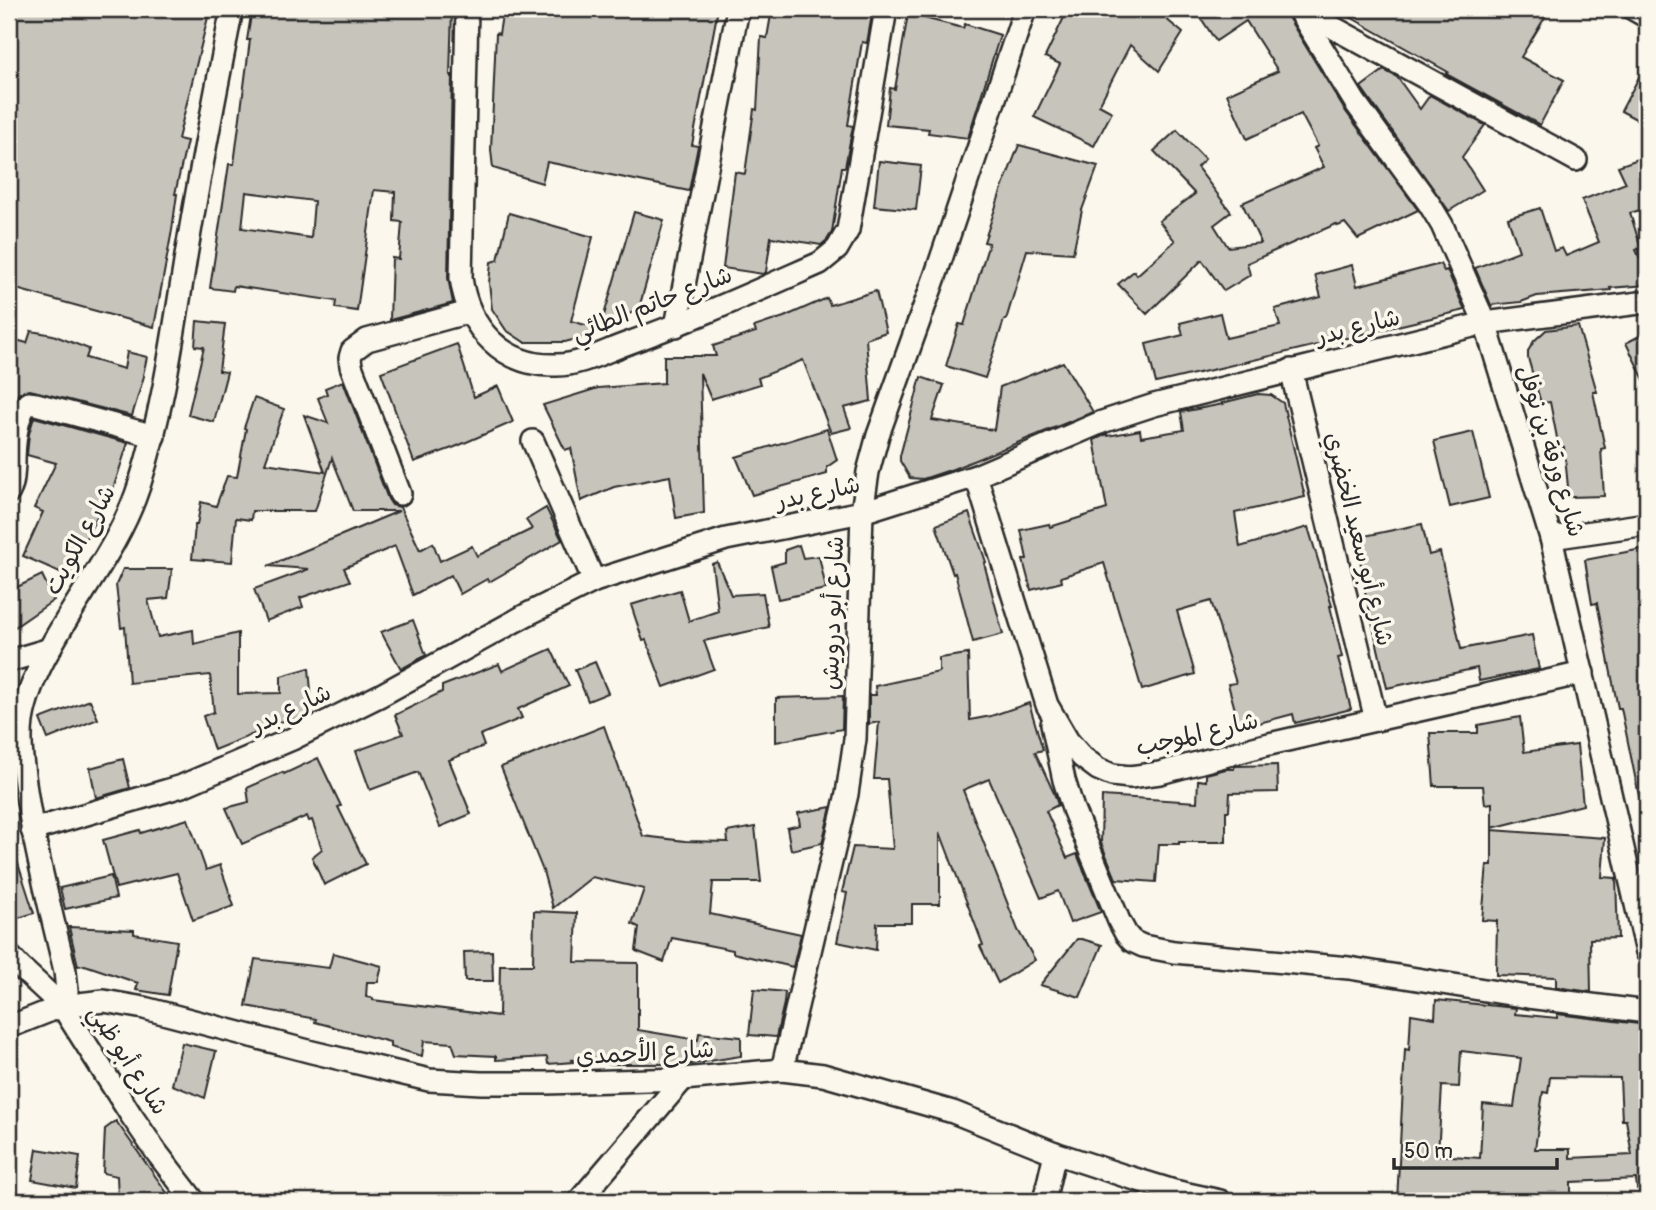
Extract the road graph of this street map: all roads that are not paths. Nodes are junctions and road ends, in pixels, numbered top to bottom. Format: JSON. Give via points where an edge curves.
{"nodes":[{"id":1,"x":232,"y":9,"type":"edge"},
{"id":2,"x":467,"y":9,"type":"edge"},
{"id":3,"x":738,"y":9,"type":"edge"},
{"id":4,"x":886,"y":9,"type":"edge"},
{"id":5,"x":1025,"y":9,"type":"edge"},
{"id":6,"x":1299,"y":9,"type":"edge"},
{"id":7,"x":1633,"y":9,"type":"edge"},
{"id":8,"x":1647,"y":16,"type":"edge"},
{"id":9,"x":1576,"y":160,"type":"dead end"},
{"id":10,"x":1647,"y":302,"type":"edge"},
{"id":11,"x":469,"y":312,"type":"junction"},
{"id":12,"x":1485,"y":323,"type":"junction"},
{"id":13,"x":676,"y":326,"type":"junction"},
{"id":14,"x":1291,"y":370,"type":"junction"},
{"id":15,"x":154,"y":436,"type":"junction"},
{"id":16,"x":533,"y":441,"type":"dead end"},
{"id":17,"x":976,"y":476,"type":"junction"},
{"id":18,"x":9,"y":492,"type":"edge"},
{"id":19,"x":400,"y":494,"type":"dead end"},
{"id":20,"x":862,"y":512,"type":"junction"},
{"id":21,"x":1647,"y":524,"type":"edge"},
{"id":22,"x":1552,"y":538,"type":"junction"},
{"id":23,"x":594,"y":581,"type":"junction"},
{"id":24,"x":50,"y":649,"type":"junction"},
{"id":25,"x":9,"y":661,"type":"edge"},
{"id":26,"x":1583,"y":673,"type":"junction"},
{"id":27,"x":1047,"y":705,"type":"junction"},
{"id":28,"x":1376,"y":720,"type":"junction"},
{"id":29,"x":32,"y":830,"type":"junction"},
{"id":30,"x":1647,"y":952,"type":"edge"},
{"id":31,"x":9,"y":955,"type":"edge"},
{"id":32,"x":62,"y":1006,"type":"junction"},
{"id":33,"x":1647,"y":1012,"type":"edge"},
{"id":34,"x":9,"y":1027,"type":"edge"},
{"id":35,"x":782,"y":1070,"type":"junction"},
{"id":36,"x":683,"y":1079,"type":"junction"},
{"id":37,"x":1055,"y":1153,"type":"junction"},
{"id":38,"x":194,"y":1201,"type":"edge"},
{"id":39,"x":579,"y":1201,"type":"edge"},
{"id":40,"x":1044,"y":1201,"type":"edge"},
{"id":41,"x":1220,"y":1201,"type":"edge"}],
"edges":[{"from":1,"to":15,"type":"street","name":"شارع الكويت"},
{"from":2,"to":11,"type":"street","name":"شارع حاتم الطائي","via":[[461,278]]},
{"from":3,"to":13,"type":"street"},
{"from":4,"to":13,"type":"street","name":"شارع حاتم الطائي","via":[[844,240],[820,263]]},
{"from":5,"to":20,"type":"street","name":"شارع أبو درويش","via":[[878,435]]},
{"from":6,"to":9,"type":"street"},
{"from":6,"to":12,"type":"street","name":"شارع ورقة بن نوفل","via":[[1355,102],[1442,225]]},
{"from":7,"to":8,"type":"street"},
{"from":10,"to":12,"type":"street","name":"شارع بدر"},
{"from":11,"to":13,"type":"street","name":"شارع حاتم الطائي","via":[[500,348],[537,364],[578,362]]},
{"from":11,"to":19,"type":"street","via":[[367,340],[352,351],[351,366]]},
{"from":12,"to":14,"type":"street","name":"شارع بدر"},
{"from":12,"to":22,"type":"street","name":"شارع ورقة بن نوفل"},
{"from":14,"to":17,"type":"street","name":"شارع بدر","via":[[1102,422]]},
{"from":14,"to":28,"type":"street","name":"شارع أبو سعيد الخضري"},
{"from":15,"to":18,"type":"street","via":[[27,403],[19,423]]},
{"from":15,"to":24,"type":"street","name":"شارع الكويت","via":[[121,530]]},
{"from":16,"to":23,"type":"street"},
{"from":17,"to":20,"type":"street","name":"شارع بدر"},
{"from":17,"to":27,"type":"street","name":"شارع الموجب"},
{"from":20,"to":23,"type":"street","name":"شارع بدر","via":[[726,539]]},
{"from":20,"to":35,"type":"street","name":"شارع أبو درويش","via":[[852,768]]},
{"from":21,"to":22,"type":"street"},
{"from":22,"to":26,"type":"street","name":"شارع ورقة بن نوفل"},
{"from":23,"to":29,"type":"street","name":"شارع بدر","via":[[292,739],[182,786]]},
{"from":24,"to":25,"type":"street"},
{"from":24,"to":29,"type":"street","name":"شارع الكويت","via":[[29,694],[20,736]]},
{"from":26,"to":28,"type":"street","name":"شارع الموجب"},
{"from":26,"to":30,"type":"street","name":"شارع ورقة بن نوفل"},
{"from":27,"to":28,"type":"street","name":"شارع الموجب","via":[[1082,757],[1112,775],[1130,777]]},
{"from":27,"to":33,"type":"street","via":[[1073,809],[1119,921],[1132,941],[1174,952],[1349,968]]},
{"from":29,"to":32,"type":"street","name":"شارع الكويت","via":[[65,971],[67,991]]},
{"from":31,"to":32,"type":"street","name":"شارع أبو ظبي"},
{"from":32,"to":34,"type":"street","name":"شارع الأحمدي"},
{"from":32,"to":36,"type":"street","name":"شارع الأحمدي","via":[[104,1001],[144,1008],[429,1080]]},
{"from":32,"to":38,"type":"street","name":"شارع أبو ظبي","via":[[137,1124]]},
{"from":35,"to":36,"type":"street","name":"شارع الأحمدي"},
{"from":35,"to":37,"type":"street","name":"شارع الأحمدي","via":[[823,1075],[953,1112]]},
{"from":36,"to":39,"type":"street"},
{"from":37,"to":40,"type":"street"},
{"from":37,"to":41,"type":"street","name":"شارع الأحمدي"}]}
